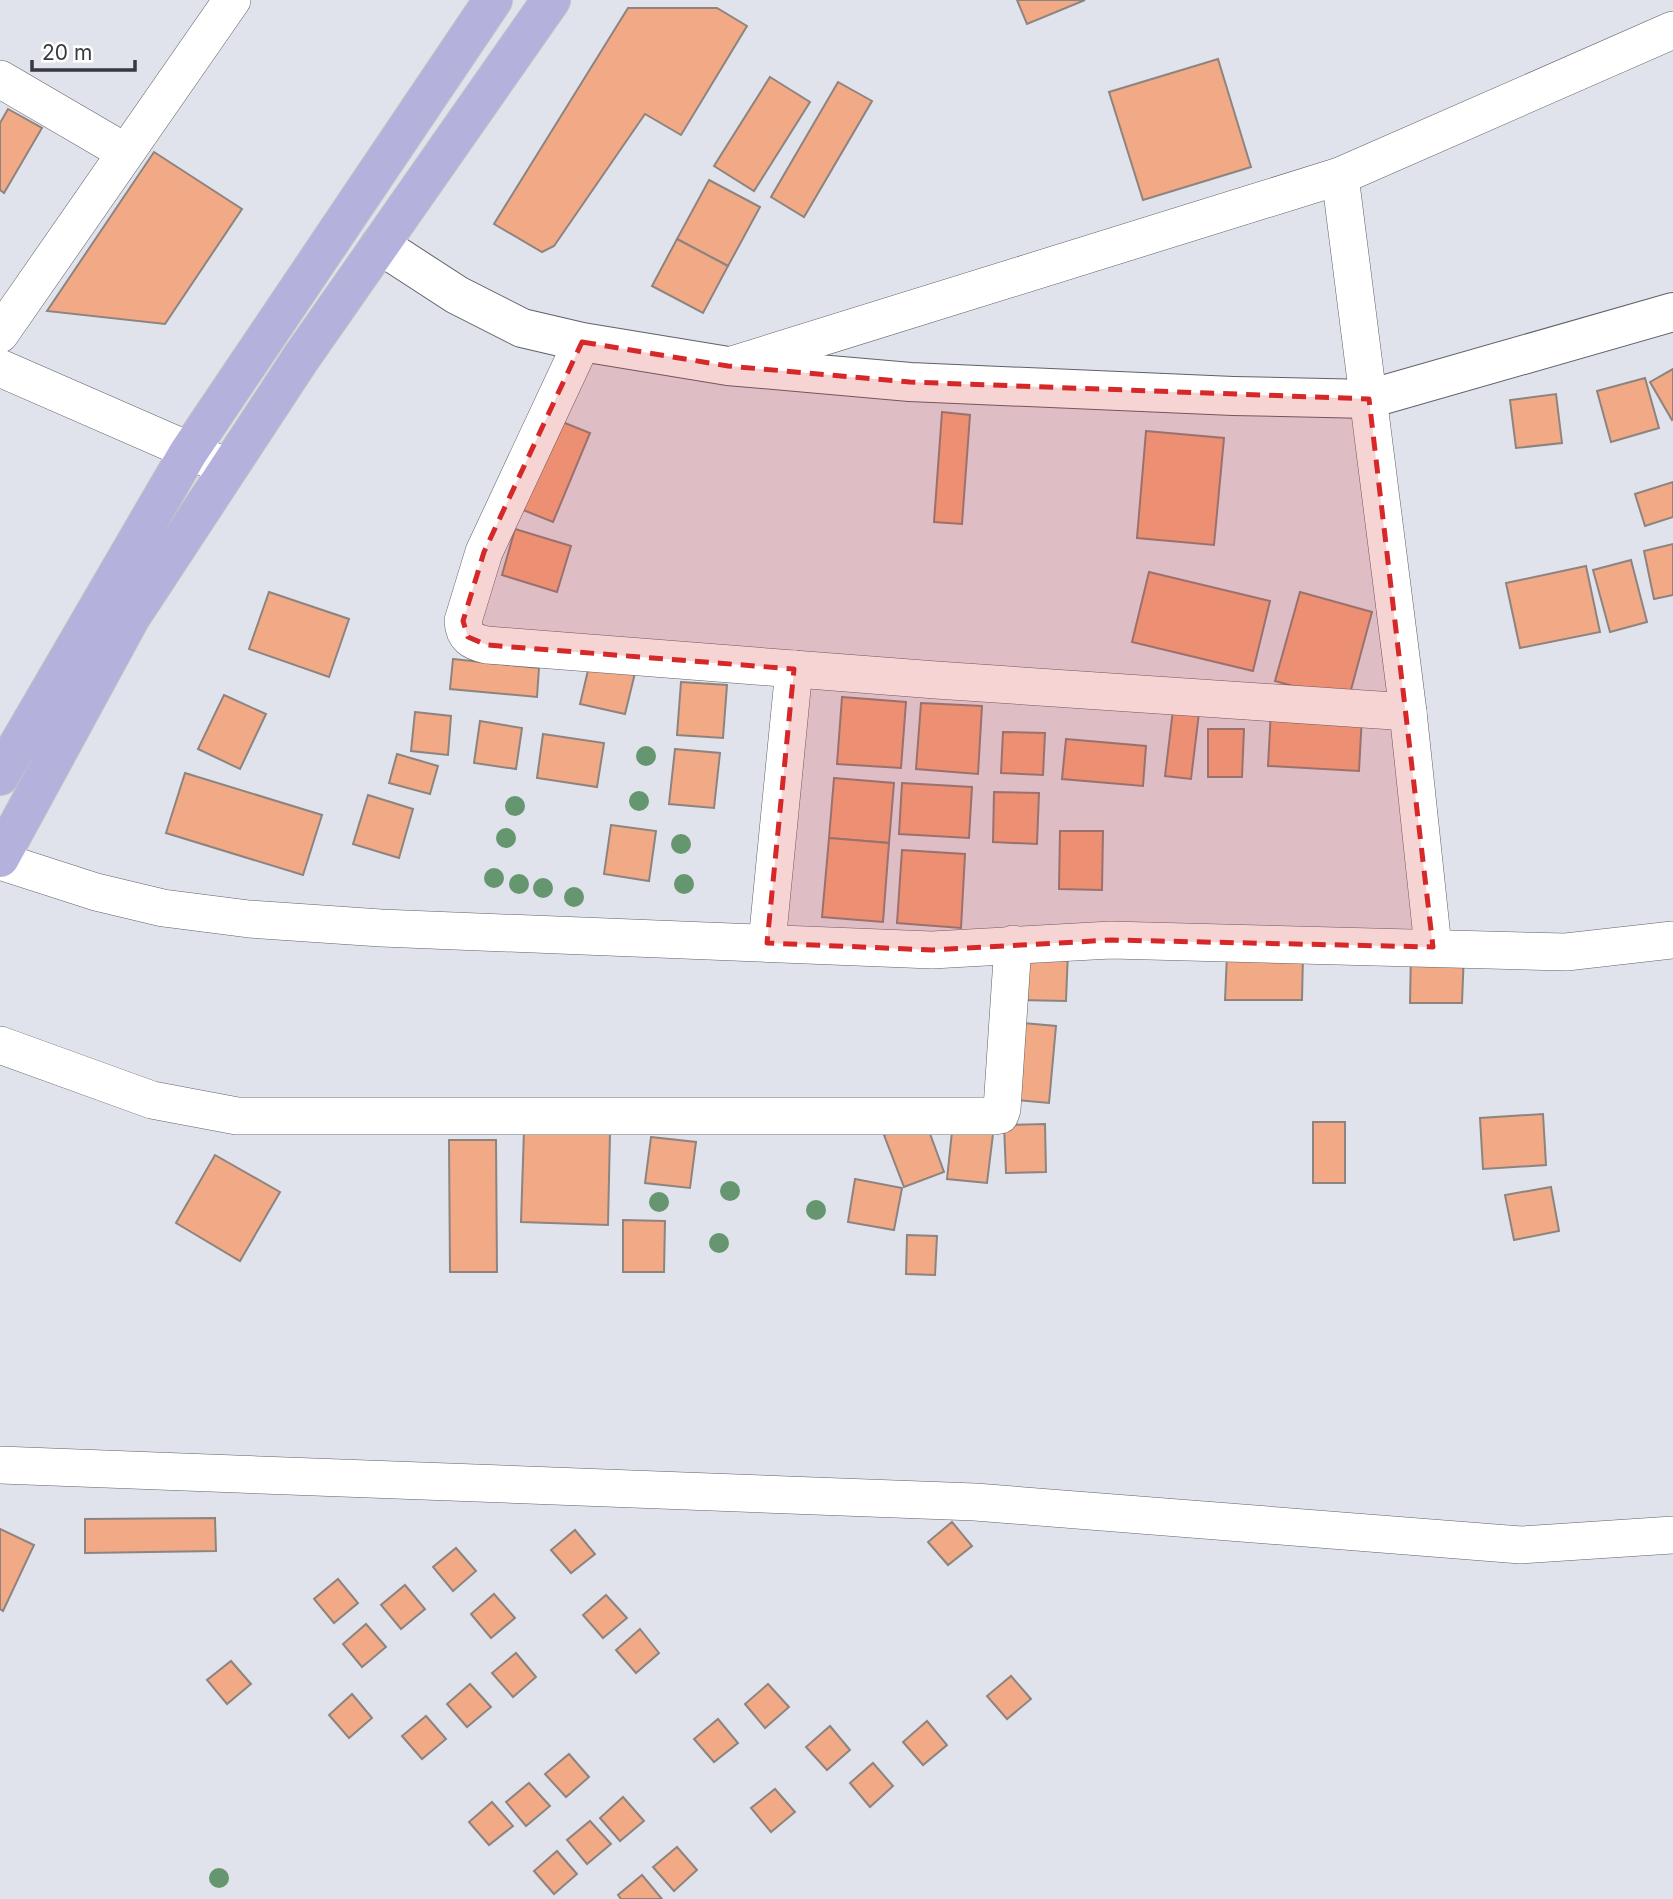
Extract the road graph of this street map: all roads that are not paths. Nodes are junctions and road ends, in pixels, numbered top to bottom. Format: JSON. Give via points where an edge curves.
{"nodes":[{"id":1,"x":232,"y":0,"type":"edge"},
{"id":2,"x":493,"y":0,"type":"edge"},
{"id":3,"x":551,"y":0,"type":"edge"},
{"id":4,"x":1673,"y":30,"type":"edge"},
{"id":5,"x":0,"y":79,"type":"edge"},
{"id":6,"x":125,"y":152,"type":"junction"},
{"id":7,"x":1340,"y":176,"type":"junction"},
{"id":8,"x":380,"y":245,"type":"junction"},
{"id":9,"x":1673,"y":312,"type":"edge"},
{"id":10,"x":0,"y":334,"type":"edge"},
{"id":11,"x":582,"y":342,"type":"junction"},
{"id":12,"x":728,"y":366,"type":"junction"},
{"id":13,"x":0,"y":368,"type":"edge"},
{"id":14,"x":1369,"y":399,"type":"junction"},
{"id":15,"x":188,"y":453,"type":"junction"},
{"id":16,"x":229,"y":468,"type":"junction"},
{"id":17,"x":794,"y":669,"type":"junction"},
{"id":18,"x":1408,"y":712,"type":"junction"},
{"id":19,"x":0,"y":776,"type":"edge"},
{"id":20,"x":0,"y":859,"type":"edge"},
{"id":21,"x":1673,"y":940,"type":"edge"},
{"id":22,"x":767,"y":943,"type":"junction"},
{"id":23,"x":1013,"y":944,"type":"junction"},
{"id":24,"x":1433,"y":947,"type":"junction"},
{"id":25,"x":0,"y":1045,"type":"edge"},
{"id":26,"x":0,"y":1465,"type":"edge"},
{"id":27,"x":1673,"y":1535,"type":"edge"}],
"edges":[{"from":1,"to":6,"type":"street"},
{"from":2,"to":15,"type":"main road"},
{"from":3,"to":8,"type":"main road"},
{"from":4,"to":7,"type":"street"},
{"from":5,"to":6,"type":"street"},
{"from":6,"to":10,"type":"street"},
{"from":7,"to":12,"type":"street"},
{"from":7,"to":14,"type":"street"},
{"from":8,"to":11,"type":"street","via":[[457,295],[513,324]]},
{"from":8,"to":16,"type":"main road"},
{"from":9,"to":14,"type":"street"},
{"from":11,"to":12,"type":"street"},
{"from":11,"to":17,"type":"street","via":[[484,552],[463,621],[467,637],[487,645]]},
{"from":12,"to":14,"type":"street","via":[[910,382]]},
{"from":13,"to":15,"type":"street"},
{"from":14,"to":18,"type":"street"},
{"from":15,"to":16,"type":"street"},
{"from":15,"to":19,"type":"main road"},
{"from":16,"to":20,"type":"main road","via":[[131,617]]},
{"from":17,"to":18,"type":"street"},
{"from":17,"to":22,"type":"street"},
{"from":18,"to":24,"type":"street"},
{"from":20,"to":22,"type":"street","via":[[136,902],[249,919]]},
{"from":21,"to":24,"type":"street","via":[[1566,952]]},
{"from":22,"to":23,"type":"street","via":[[932,950]]},
{"from":23,"to":24,"type":"street","via":[[1111,940]]},
{"from":23,"to":25,"type":"street","via":[[998,1116],[237,1116],[152,1100]]},
{"from":26,"to":27,"type":"street","via":[[975,1502],[1521,1545]]}]}
